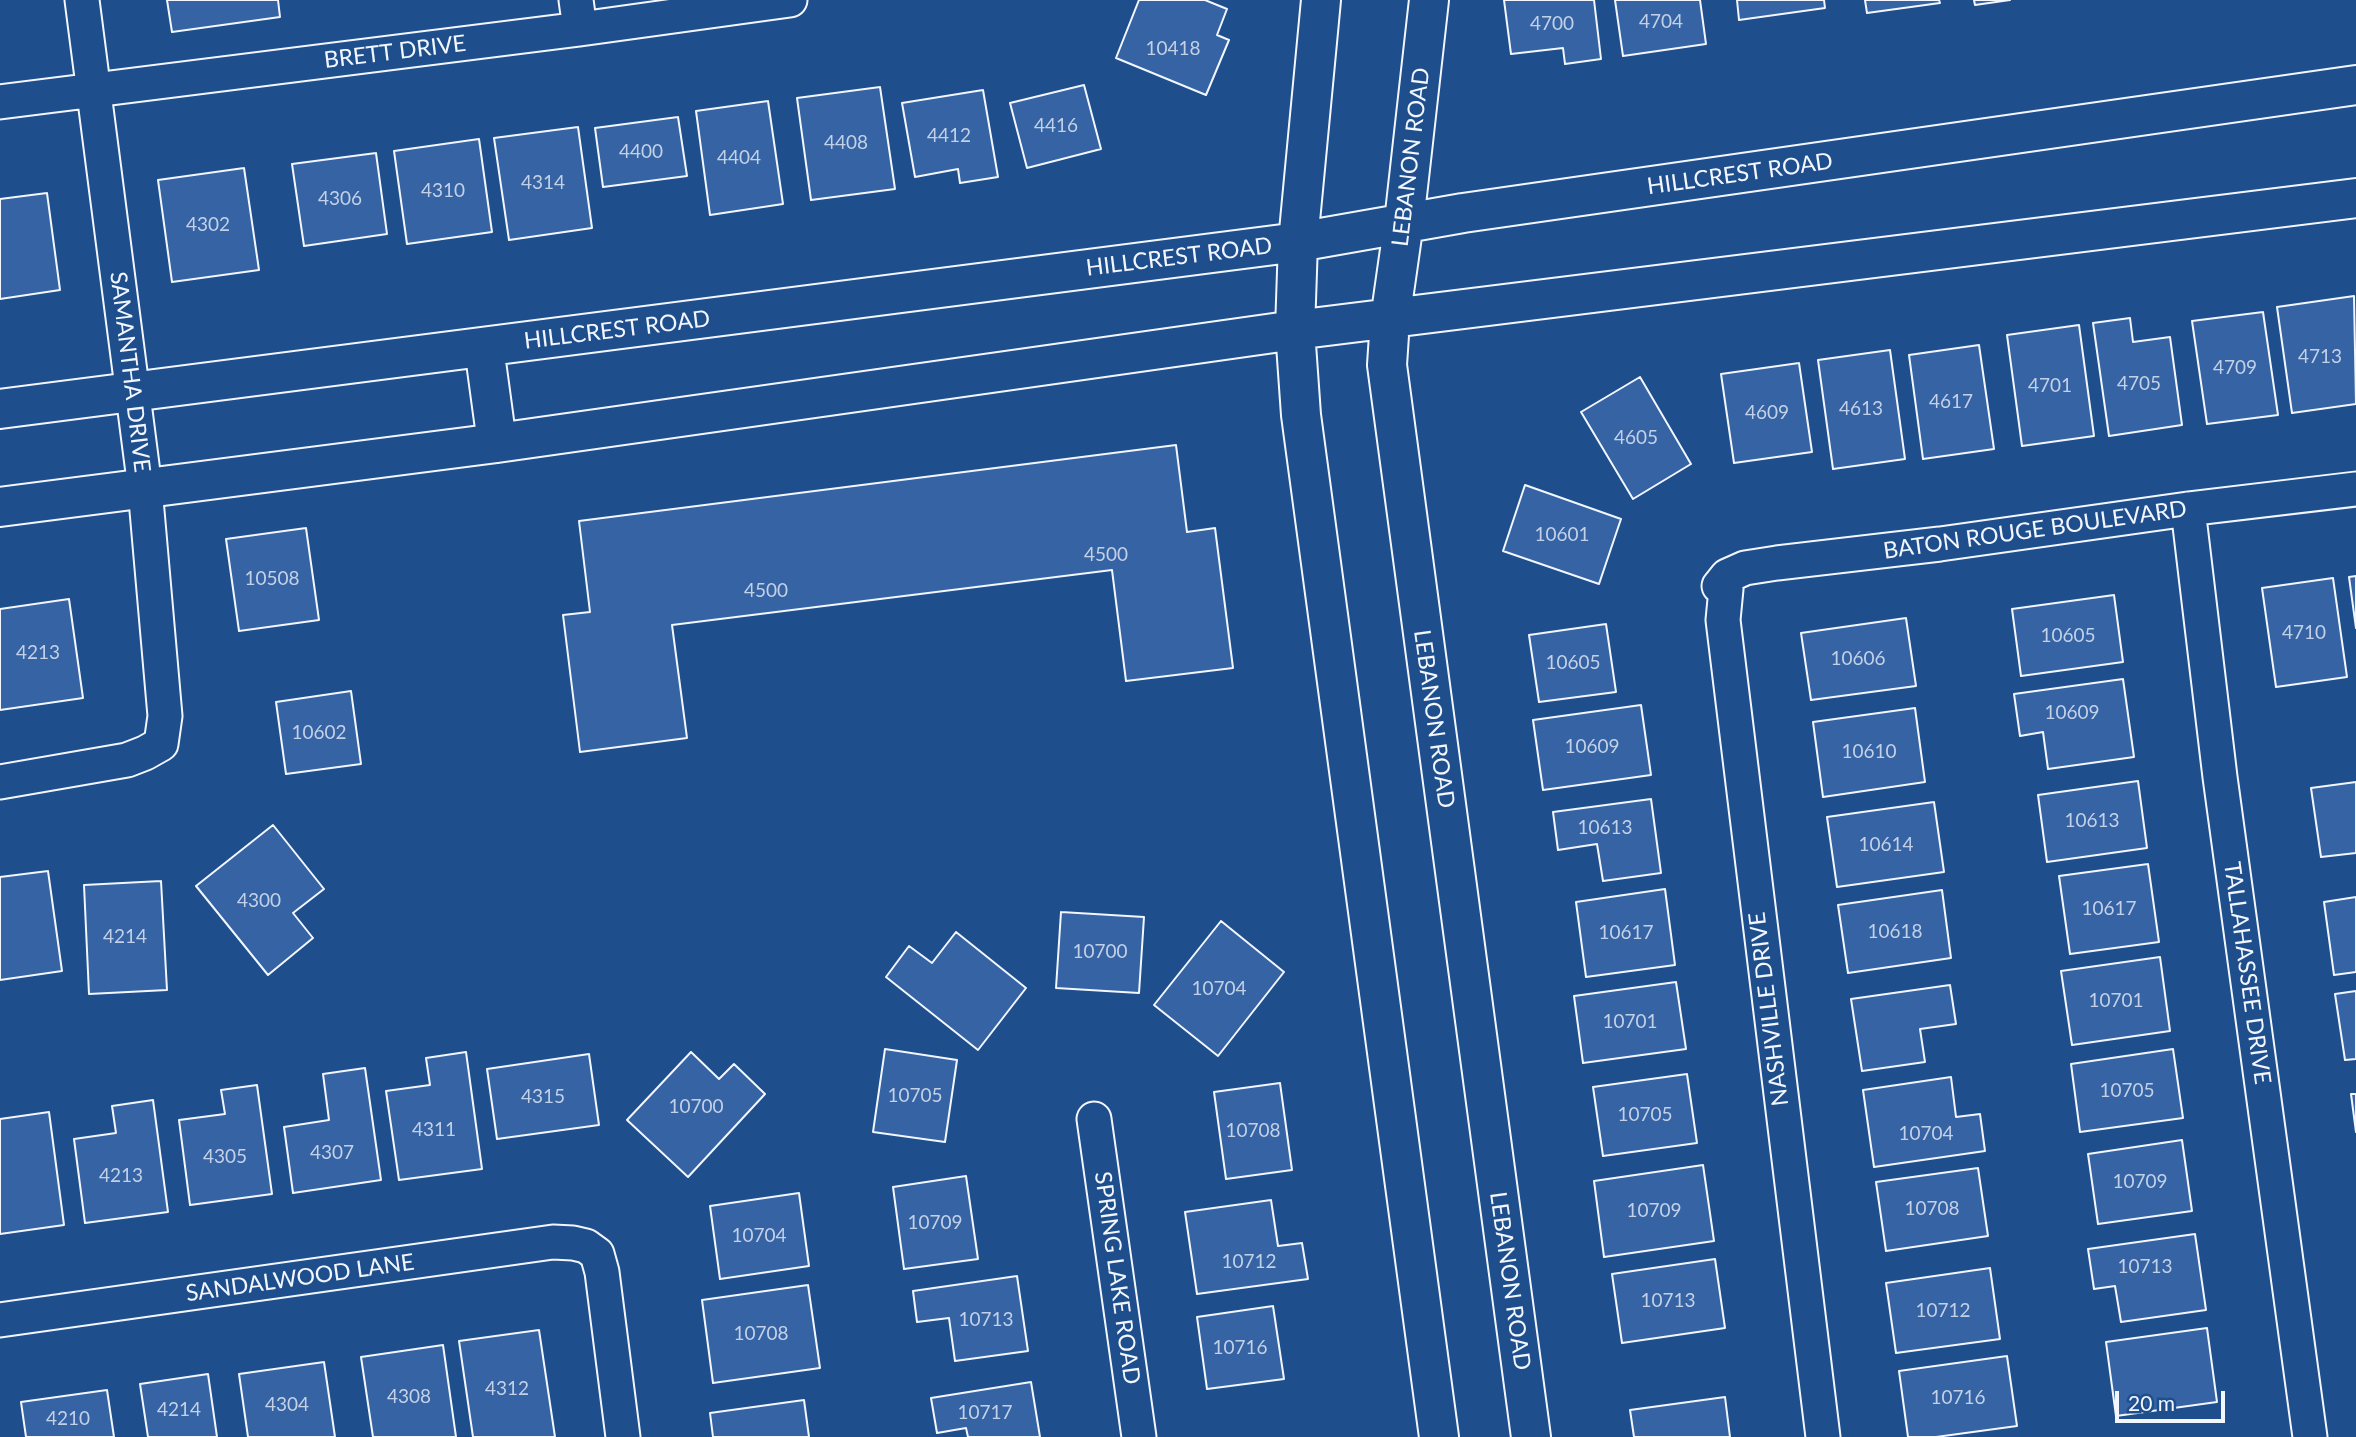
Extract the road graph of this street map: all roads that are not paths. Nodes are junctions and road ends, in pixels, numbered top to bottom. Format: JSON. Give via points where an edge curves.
{"nodes":[{"id":1,"x":82,"y":0,"type":"edge"},
{"id":2,"x":790,"y":0,"type":"edge"},
{"id":3,"x":1321,"y":0,"type":"edge"},
{"id":4,"x":1429,"y":0,"type":"edge"},
{"id":5,"x":578,"y":15,"type":"edge"},
{"id":6,"x":2356,"y":85,"type":"edge"},
{"id":7,"x":93,"y":90,"type":"junction"},
{"id":8,"x":0,"y":102,"type":"edge"},
{"id":9,"x":2356,"y":198,"type":"edge"},
{"id":10,"x":1404,"y":222,"type":"junction"},
{"id":11,"x":1298,"y":242,"type":"junction"},
{"id":12,"x":1390,"y":320,"type":"junction"},
{"id":13,"x":1295,"y":330,"type":"junction"},
{"id":14,"x":484,"y":347,"type":"junction"},
{"id":15,"x":133,"y":392,"type":"junction"},
{"id":16,"x":0,"y":409,"type":"edge"},
{"id":17,"x":497,"y":443,"type":"junction"},
{"id":18,"x":145,"y":488,"type":"junction"},
{"id":19,"x":2356,"y":489,"type":"edge"},
{"id":20,"x":0,"y":507,"type":"edge"},
{"id":21,"x":2188,"y":509,"type":"junction"},
{"id":22,"x":1719,"y":586,"type":"joint"},
{"id":23,"x":0,"y":782,"type":"edge"},
{"id":24,"x":1094,"y":1119,"type":"dead end"},
{"id":25,"x":0,"y":1320,"type":"edge"},
{"id":26,"x":623,"y":1437,"type":"edge"},
{"id":27,"x":1139,"y":1437,"type":"edge"},
{"id":28,"x":1439,"y":1437,"type":"edge"},
{"id":29,"x":1531,"y":1437,"type":"edge"},
{"id":30,"x":1823,"y":1437,"type":"edge"},
{"id":31,"x":2310,"y":1437,"type":"edge"}],
"edges":[{"from":1,"to":7,"type":"street","name":"SAMANTHA DRIVE"},
{"from":2,"to":5,"type":"street","name":"BRETT DRIVE"},
{"from":3,"to":11,"type":"main road"},
{"from":4,"to":10,"type":"main road","name":"LEBANON ROAD"},
{"from":5,"to":7,"type":"street","name":"BRETT DRIVE"},
{"from":6,"to":10,"type":"main road","name":"HILLCREST ROAD"},
{"from":7,"to":8,"type":"street","name":"BRETT DRIVE"},
{"from":7,"to":15,"type":"street","name":"SAMANTHA DRIVE"},
{"from":9,"to":12,"type":"main road"},
{"from":10,"to":11,"type":"main road","name":"HILLCREST ROAD"},
{"from":10,"to":12,"type":"main road","name":"LEBANON ROAD"},
{"from":11,"to":13,"type":"main road"},
{"from":11,"to":14,"type":"main road","name":"HILLCREST ROAD"},
{"from":12,"to":13,"type":"main road"},
{"from":12,"to":29,"type":"main road","name":"LEBANON ROAD","via":[[1387,365]]},
{"from":13,"to":17,"type":"main road"},
{"from":13,"to":28,"type":"main road","via":[[1303,428]]},
{"from":14,"to":15,"type":"main road","name":"HILLCREST ROAD"},
{"from":14,"to":17,"type":"main road"},
{"from":15,"to":16,"type":"main road","name":"HILLCREST ROAD"},
{"from":15,"to":18,"type":"street","name":"SAMANTHA DRIVE"},
{"from":17,"to":18,"type":"main road"},
{"from":18,"to":20,"type":"main road"},
{"from":18,"to":23,"type":"street","name":"SAMANTHA DRIVE","via":[[165,716],[161,744],[127,760]]},
{"from":19,"to":21,"type":"street","name":"BATON ROUGE BOULEVARD"},
{"from":21,"to":22,"type":"street","name":"BATON ROUGE BOULEVARD","via":[[1745,568],[1727,576]]},
{"from":21,"to":31,"type":"street","name":"TALLAHASSEE DRIVE"},
{"from":22,"to":30,"type":"street","name":"NASHVILLE DRIVE","via":[[1726,589],[1723,620]]},
{"from":24,"to":27,"type":"street","name":"SPRING LAKE ROAD"},
{"from":25,"to":26,"type":"street","name":"SANDALWOOD LANE","via":[[553,1242],[586,1246],[597,1254],[602,1272]]}]}
